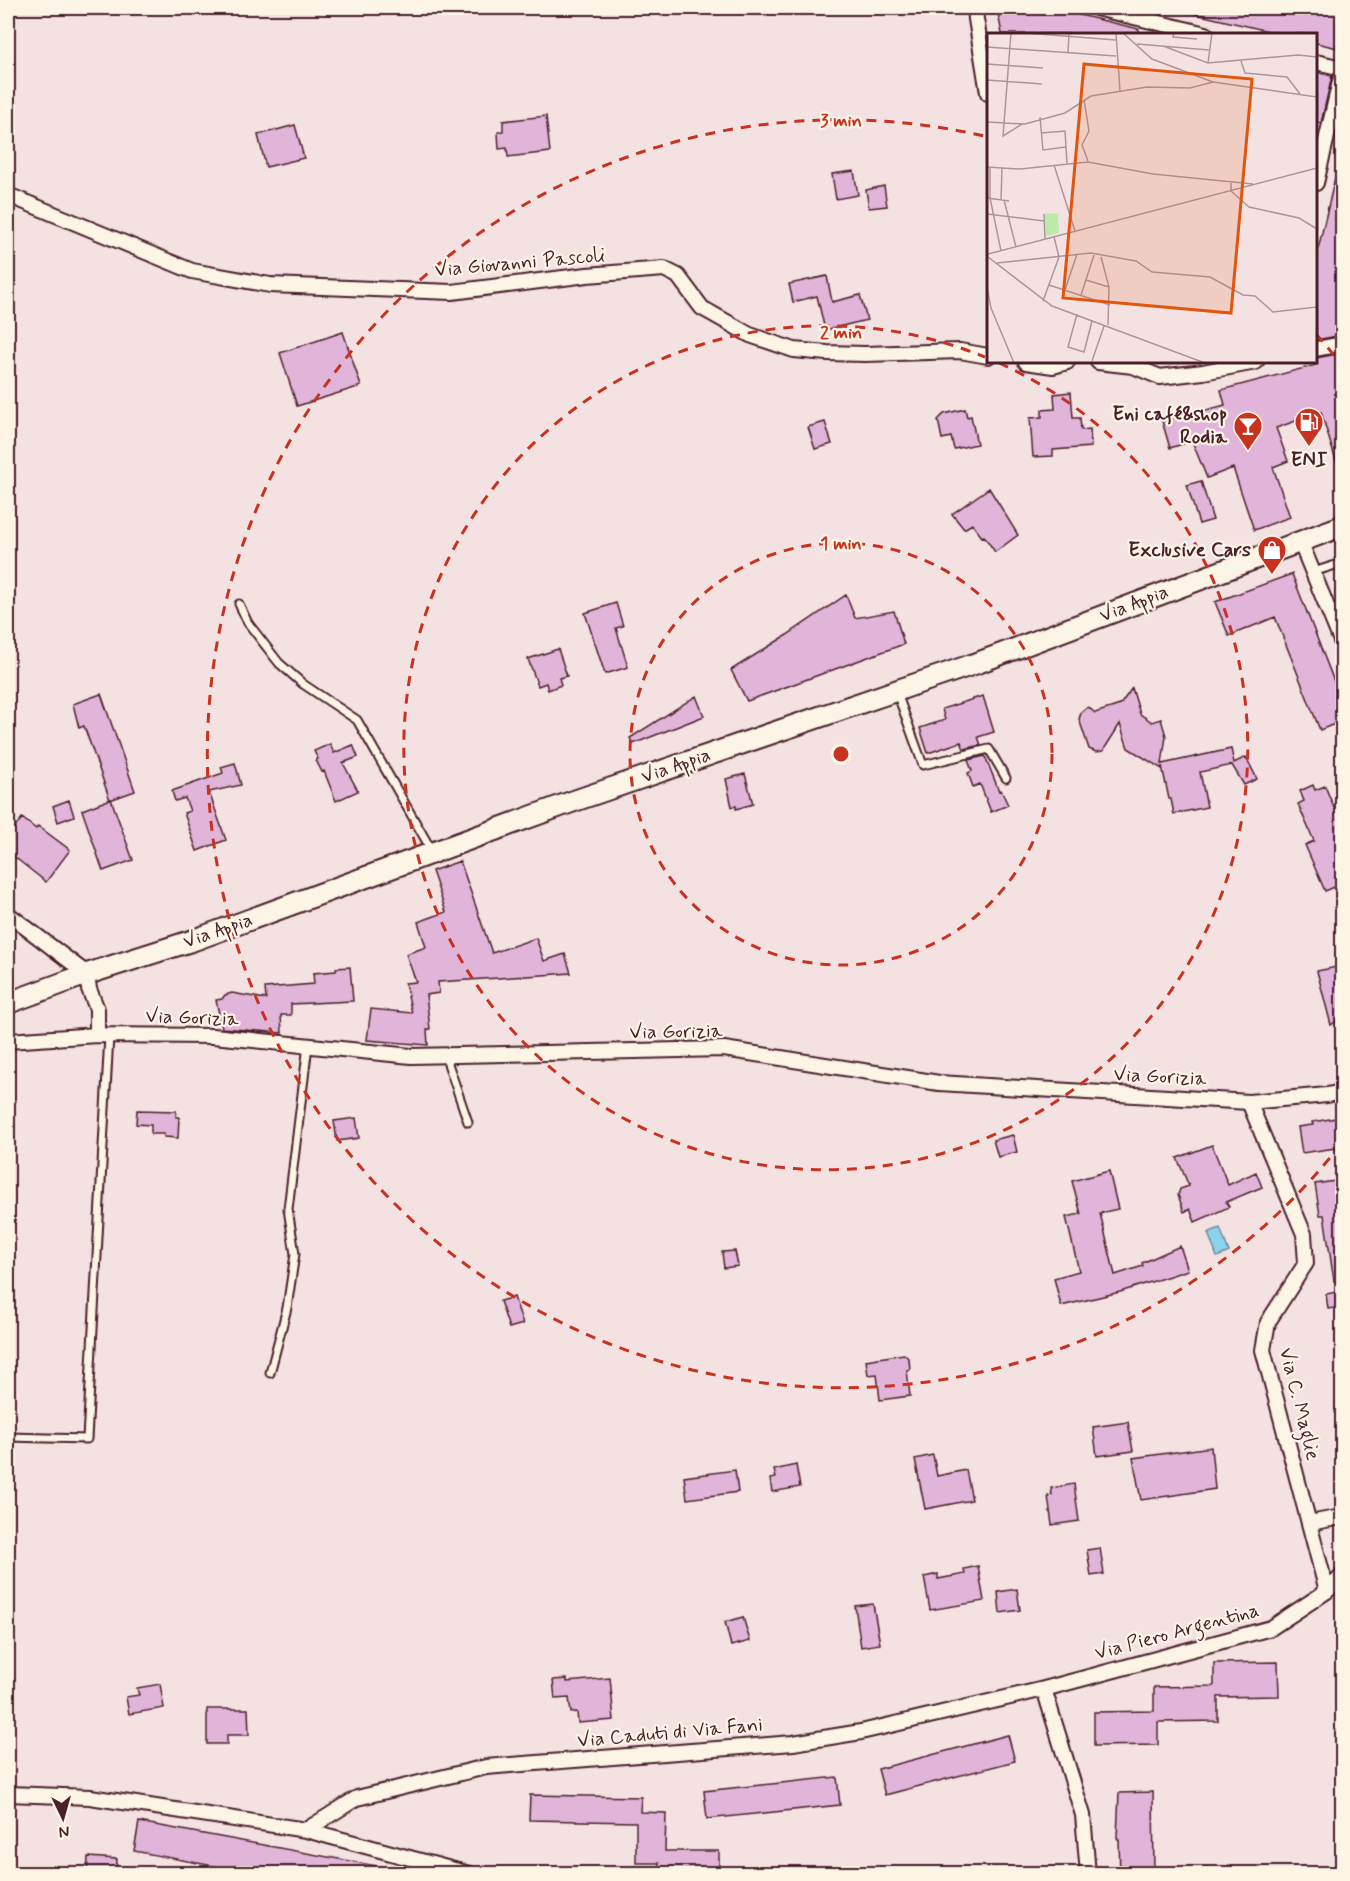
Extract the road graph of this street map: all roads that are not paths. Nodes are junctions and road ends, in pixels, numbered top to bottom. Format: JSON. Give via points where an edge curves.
{"nodes":[{"id":1,"x":975,"y":8,"type":"edge"},
{"id":2,"x":1096,"y":8,"type":"edge"},
{"id":3,"x":1202,"y":33,"type":"edge"},
{"id":4,"x":1317,"y":62,"type":"edge"},
{"id":5,"x":1342,"y":68,"type":"edge"},
{"id":6,"x":1342,"y":73,"type":"edge"},
{"id":7,"x":987,"y":87,"type":"edge"},
{"id":8,"x":1317,"y":179,"type":"edge"},
{"id":9,"x":8,"y":195,"type":"edge"},
{"id":10,"x":1342,"y":344,"type":"edge"},
{"id":11,"x":1317,"y":349,"type":"edge"},
{"id":12,"x":987,"y":356,"type":"edge"},
{"id":13,"x":1033,"y":363,"type":"edge"},
{"id":14,"x":1064,"y":363,"type":"edge"},
{"id":15,"x":1116,"y":363,"type":"edge"},
{"id":16,"x":1251,"y":363,"type":"edge"},
{"id":17,"x":1133,"y":364,"type":"edge"},
{"id":18,"x":1342,"y":526,"type":"edge"},
{"id":19,"x":1300,"y":541,"type":"junction"},
{"id":20,"x":1342,"y":563,"type":"edge"},
{"id":21,"x":1313,"y":572,"type":"junction"},
{"id":22,"x":239,"y":604,"type":"dead end"},
{"id":23,"x":1342,"y":643,"type":"edge"},
{"id":24,"x":896,"y":691,"type":"junction"},
{"id":25,"x":1006,"y":778,"type":"dead end"},
{"id":26,"x":433,"y":853,"type":"junction"},
{"id":27,"x":8,"y":914,"type":"edge"},
{"id":28,"x":87,"y":974,"type":"junction"},
{"id":29,"x":8,"y":1003,"type":"edge"},
{"id":30,"x":103,"y":1036,"type":"junction"},
{"id":31,"x":8,"y":1041,"type":"edge"},
{"id":32,"x":308,"y":1045,"type":"junction"},
{"id":33,"x":445,"y":1055,"type":"junction"},
{"id":34,"x":1342,"y":1092,"type":"edge"},
{"id":35,"x":1249,"y":1102,"type":"junction"},
{"id":36,"x":468,"y":1122,"type":"dead end"},
{"id":37,"x":270,"y":1373,"type":"dead end"},
{"id":38,"x":8,"y":1437,"type":"edge"},
{"id":39,"x":1342,"y":1517,"type":"edge"},
{"id":40,"x":1309,"y":1523,"type":"junction"},
{"id":41,"x":1342,"y":1576,"type":"edge"},
{"id":42,"x":1327,"y":1592,"type":"junction"},
{"id":43,"x":1044,"y":1689,"type":"junction"},
{"id":44,"x":8,"y":1794,"type":"edge"},
{"id":45,"x":306,"y":1830,"type":"junction"},
{"id":46,"x":469,"y":1874,"type":"edge"},
{"id":47,"x":1088,"y":1874,"type":"edge"}],
"edges":[{"from":1,"to":7,"type":"street"},
{"from":2,"to":3,"type":"street"},
{"from":4,"to":5,"type":"street"},
{"from":6,"to":8,"type":"street"},
{"from":9,"to":12,"type":"street","name":"Via Giovanni Pascoli","via":[[192,271],[270,285],[452,292],[664,269],[678,276],[702,308],[750,335],[794,350],[865,354],[960,351]]},
{"from":10,"to":11,"type":"street"},
{"from":13,"to":14,"type":"street"},
{"from":15,"to":17,"type":"street"},
{"from":16,"to":17,"type":"street","via":[[1160,377]]},
{"from":18,"to":19,"type":"main road","name":"Via Appia"},
{"from":19,"to":21,"type":"street"},
{"from":19,"to":24,"type":"main road","name":"Via Appia"},
{"from":20,"to":21,"type":"lane"},
{"from":21,"to":23,"type":"street"},
{"from":22,"to":26,"type":"lane","via":[[248,623],[279,663],[357,720]]},
{"from":24,"to":25,"type":"lane","via":[[923,765],[989,748]]},
{"from":24,"to":26,"type":"main road","name":"Via Appia"},
{"from":26,"to":28,"type":"main road","name":"Via Appia","via":[[194,940]]},
{"from":27,"to":28,"type":"street"},
{"from":28,"to":29,"type":"main road","name":"Via Appia"},
{"from":28,"to":30,"type":"street"},
{"from":30,"to":31,"type":"street","name":"Via Gorizia"},
{"from":30,"to":32,"type":"street","name":"Via Gorizia","via":[[213,1036]]},
{"from":30,"to":38,"type":"lane","via":[[87,1439]]},
{"from":32,"to":33,"type":"street","name":"Via Gorizia","via":[[411,1056]]},
{"from":32,"to":37,"type":"lane","via":[[288,1209],[295,1254],[287,1308]]},
{"from":33,"to":35,"type":"street","name":"Via Gorizia","via":[[724,1049],[939,1083]]},
{"from":33,"to":36,"type":"lane"},
{"from":34,"to":35,"type":"street","name":"Via Gorizia"},
{"from":35,"to":40,"type":"street","name":"Via C. Maglie","via":[[1304,1234],[1306,1263],[1268,1322],[1263,1350]]},
{"from":39,"to":40,"type":"street"},
{"from":40,"to":42,"type":"street","name":"Via C. Maglie"},
{"from":41,"to":42,"type":"street","name":"Via Piero Argentina"},
{"from":42,"to":43,"type":"street","name":"Via Piero Argentina","via":[[1270,1628]]},
{"from":43,"to":45,"type":"street","name":"Via Caduti di Via Fani","via":[[861,1732],[793,1743],[486,1767],[357,1797]]},
{"from":43,"to":47,"type":"street","via":[[1083,1815]]},
{"from":44,"to":45,"type":"street","via":[[90,1797]]},
{"from":45,"to":46,"type":"street"}]}
